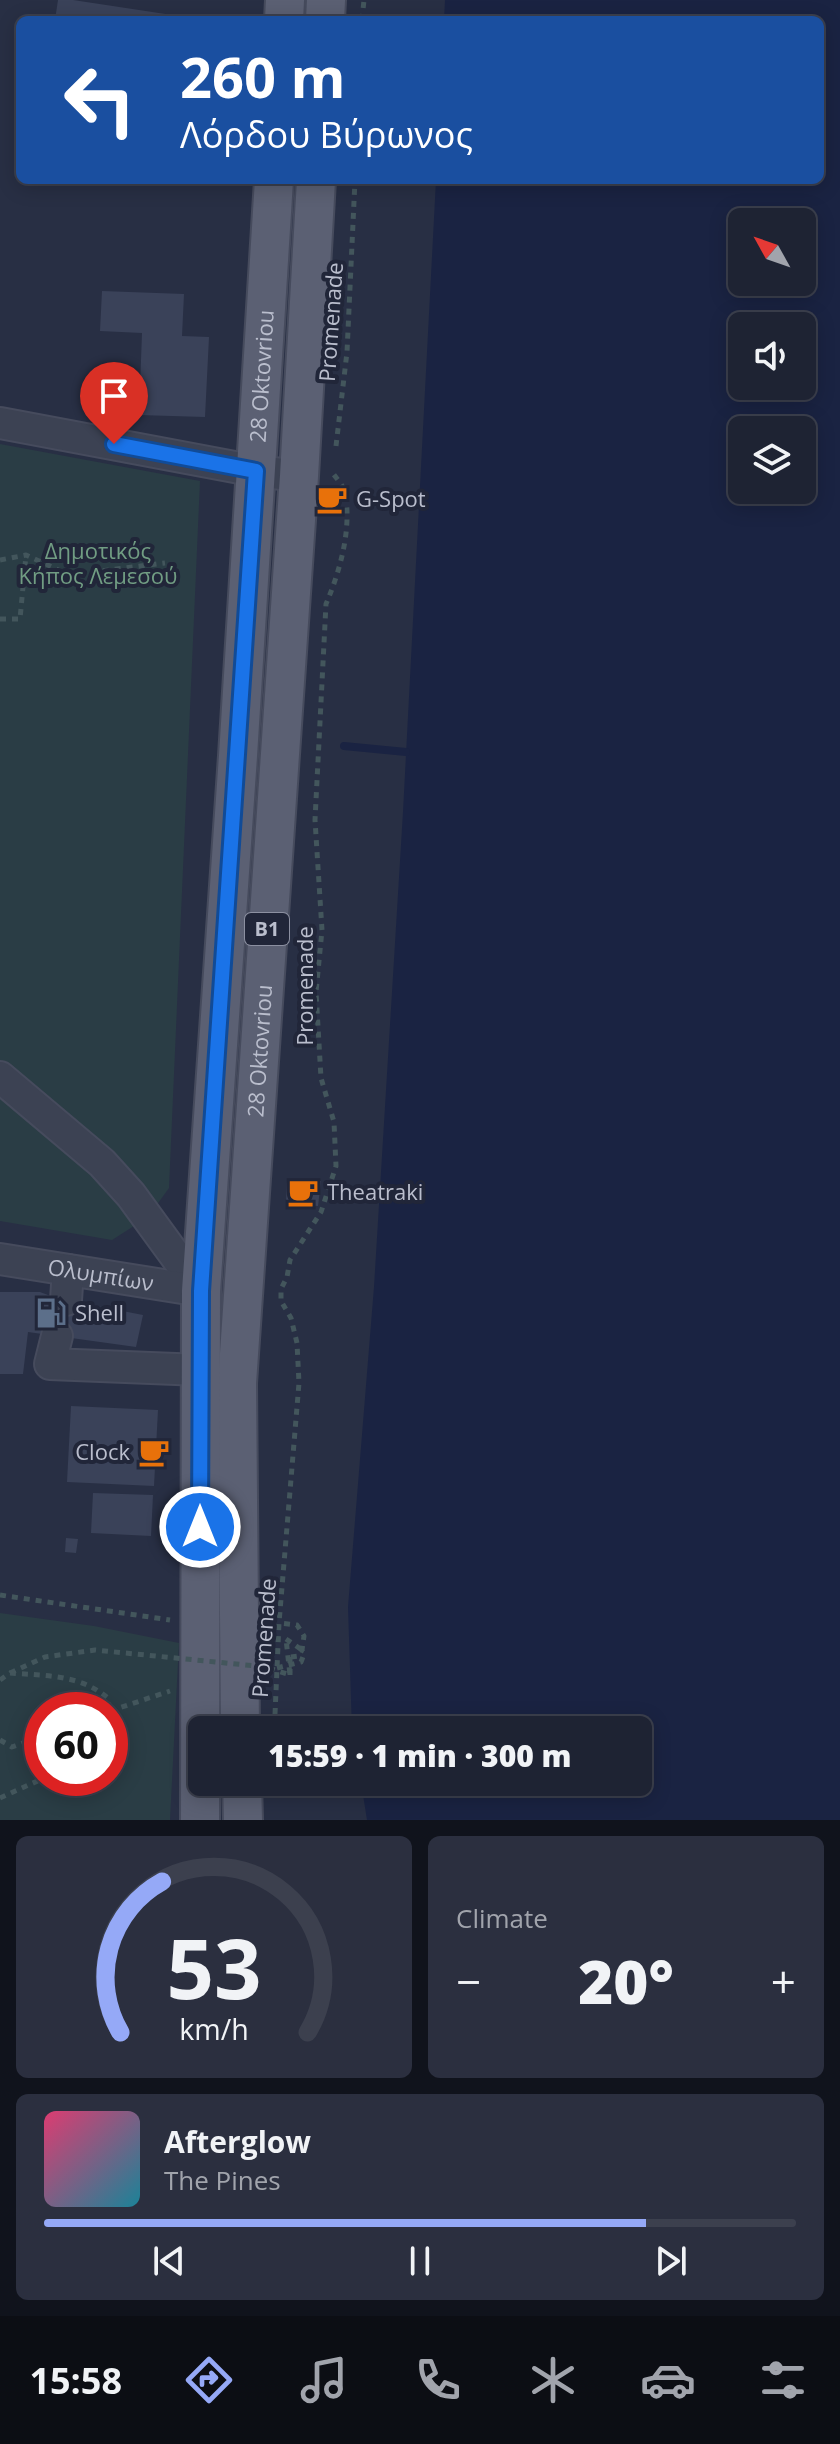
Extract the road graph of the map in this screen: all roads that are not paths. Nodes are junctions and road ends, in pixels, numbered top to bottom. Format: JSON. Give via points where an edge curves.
{"nodes":[{"id":1,"x":274,"y":184,"type":"edge"},
{"id":2,"x":316,"y":184,"type":"edge"},
{"id":3,"x":0,"y":423,"type":"edge"},
{"id":4,"x":256,"y":471,"type":"junction"},
{"id":5,"x":299,"y":476,"type":"junction"},
{"id":6,"x":0,"y":1077,"type":"edge"},
{"id":7,"x":0,"y":1259,"type":"edge"},
{"id":8,"x":201,"y":1291,"type":"junction"},
{"id":9,"x":57,"y":1336,"type":"dead end"},
{"id":10,"x":201,"y":1370,"type":"junction"},
{"id":11,"x":240,"y":1716,"type":"edge"},
{"id":12,"x":242,"y":1796,"type":"edge"},
{"id":13,"x":200,"y":1820,"type":"edge"},
{"id":14,"x":243,"y":1820,"type":"edge"}],
"edges":[{"from":1,"to":4,"type":"main road","name":"28 Oktovriou","number":"B1"},
{"from":2,"to":5,"type":"main road","name":"28 Oktovriou","number":"B1"},
{"from":3,"to":4,"type":"street"},
{"from":4,"to":5,"type":"street"},
{"from":4,"to":8,"type":"main road","name":"28 Oktovriou","number":"B1"},
{"from":5,"to":11,"type":"main road","name":"28 Oktovriou","number":"B1","via":[[237,1383]]},
{"from":6,"to":8,"type":"street","via":[[102,1163]]},
{"from":7,"to":8,"type":"street","name":"Ολυμπίων","via":[[67,1285]]},
{"from":8,"to":10,"type":"main road","name":"28 Oktovriou","number":"B1"},
{"from":9,"to":10,"type":"street","via":[[50,1364]]},
{"from":10,"to":13,"type":"main road","name":"28 Oktovriou","number":"B1"},
{"from":12,"to":14,"type":"main road"}]}
